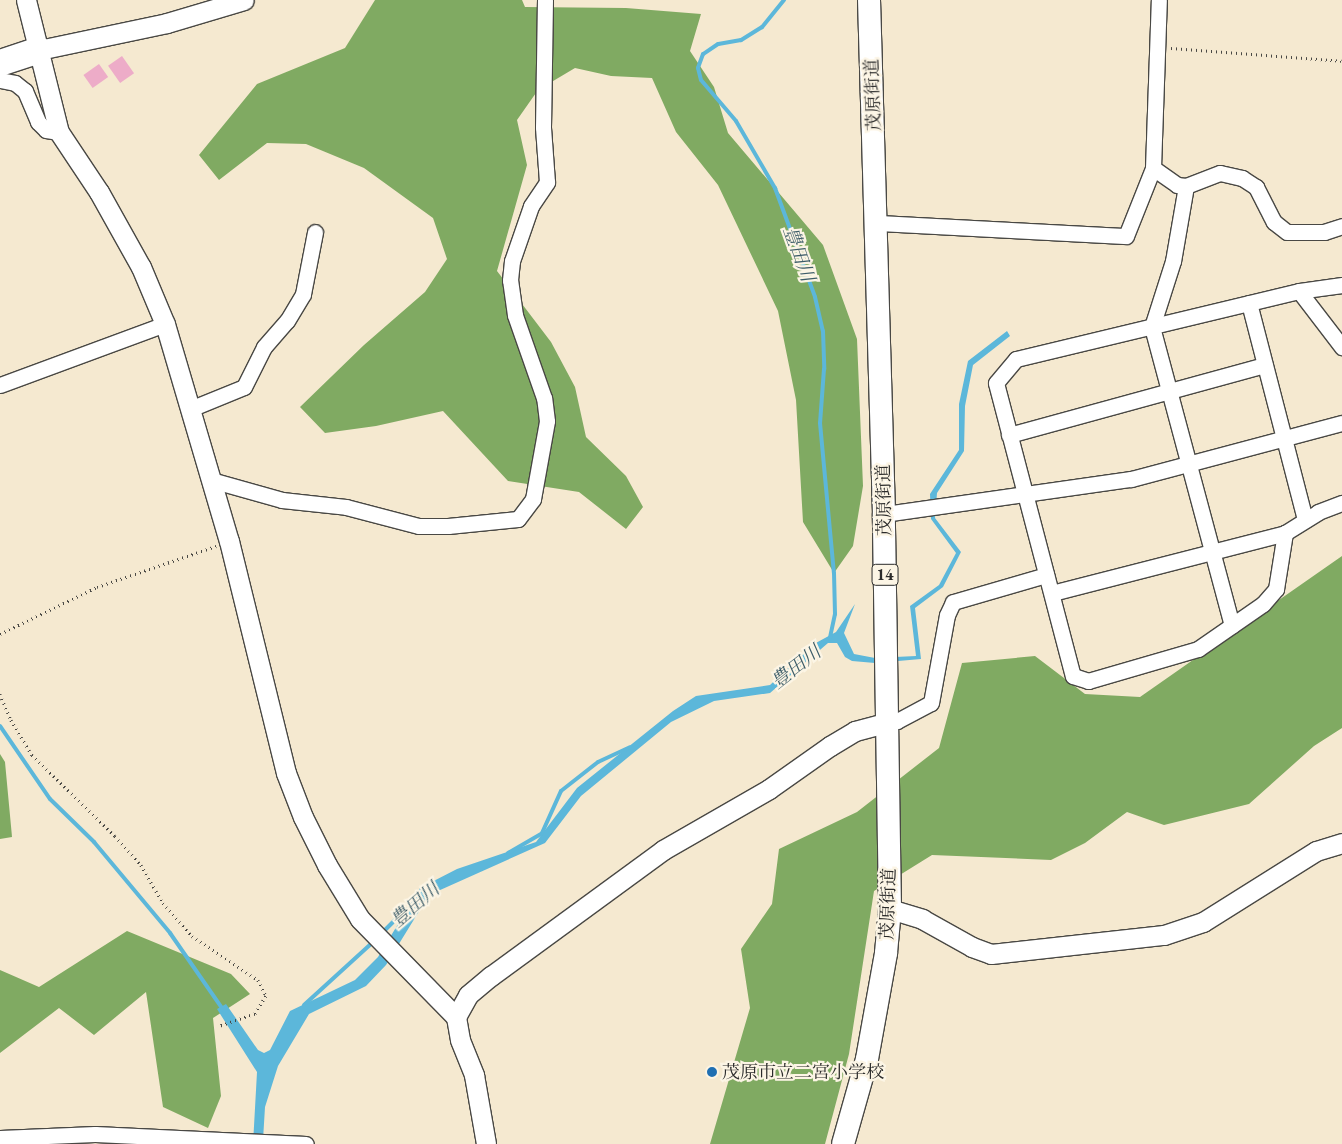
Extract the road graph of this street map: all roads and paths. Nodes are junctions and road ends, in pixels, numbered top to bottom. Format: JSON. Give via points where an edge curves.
{"nodes":[{"id":1,"x":26,"y":0,"type":"edge"},
{"id":2,"x":244,"y":0,"type":"edge"},
{"id":3,"x":545,"y":0,"type":"edge"},
{"id":4,"x":869,"y":0,"type":"edge"},
{"id":5,"x":1158,"y":0,"type":"edge"},
{"id":6,"x":1156,"y":47,"type":"junction"},
{"id":7,"x":39,"y":50,"type":"junction"},
{"id":8,"x":0,"y":53,"type":"edge"},
{"id":9,"x":1342,"y":61,"type":"edge"},
{"id":10,"x":0,"y":63,"type":"edge"},
{"id":11,"x":0,"y":80,"type":"edge"},
{"id":12,"x":59,"y":132,"type":"junction"},
{"id":13,"x":1153,"y":168,"type":"junction"},
{"id":14,"x":1186,"y":186,"type":"junction"},
{"id":15,"x":877,"y":223,"type":"junction"},
{"id":16,"x":1342,"y":226,"type":"edge"},
{"id":17,"x":315,"y":232,"type":"dead end"},
{"id":18,"x":1342,"y":285,"type":"edge"},
{"id":19,"x":1299,"y":291,"type":"junction"},
{"id":20,"x":1249,"y":303,"type":"junction"},
{"id":21,"x":165,"y":324,"type":"junction"},
{"id":22,"x":1152,"y":327,"type":"junction"},
{"id":23,"x":1342,"y":346,"type":"edge"},
{"id":24,"x":1266,"y":365,"type":"junction"},
{"id":25,"x":0,"y":385,"type":"edge"},
{"id":26,"x":1168,"y":391,"type":"junction"},
{"id":27,"x":190,"y":409,"type":"junction"},
{"id":28,"x":1342,"y":423,"type":"edge"},
{"id":29,"x":1009,"y":435,"type":"junction"},
{"id":30,"x":1284,"y":439,"type":"junction"},
{"id":31,"x":1189,"y":465,"type":"junction"},
{"id":32,"x":211,"y":480,"type":"junction"},
{"id":33,"x":1025,"y":495,"type":"junction"},
{"id":34,"x":1342,"y":503,"type":"edge"},
{"id":35,"x":884,"y":514,"type":"junction"},
{"id":36,"x":1305,"y":520,"type":"junction"},
{"id":37,"x":1285,"y":533,"type":"junction"},
{"id":38,"x":228,"y":541,"type":"junction"},
{"id":39,"x":1211,"y":551,"type":"junction"},
{"id":40,"x":1046,"y":575,"type":"junction"},
{"id":41,"x":1052,"y":593,"type":"junction"},
{"id":42,"x":1232,"y":625,"type":"junction"},
{"id":43,"x":0,"y":634,"type":"edge"},
{"id":44,"x":0,"y":694,"type":"edge"},
{"id":45,"x":888,"y":722,"type":"junction"},
{"id":46,"x":1342,"y":843,"type":"edge"},
{"id":47,"x":890,"y":909,"type":"junction"},
{"id":48,"x":456,"y":1017,"type":"junction"},
{"id":49,"x":218,"y":1027,"type":"dead end"},
{"id":50,"x":0,"y":1138,"type":"edge"},
{"id":51,"x":141,"y":1140,"type":"edge"},
{"id":52,"x":299,"y":1144,"type":"edge"},
{"id":53,"x":306,"y":1144,"type":"edge"},
{"id":54,"x":486,"y":1144,"type":"edge"},
{"id":55,"x":843,"y":1144,"type":"edge"}],
"edges":[{"from":1,"to":7,"type":"street"},
{"from":2,"to":7,"type":"street","via":[[167,23]]},
{"from":3,"to":32,"type":"street","via":[[543,126],[547,182],[532,206],[512,261],[510,280],[515,315],[544,398],[547,421],[533,499],[518,519],[420,526],[346,507],[282,500]]},
{"from":4,"to":15,"type":"main road","name":"茂原街道","number":"14"},
{"from":5,"to":6,"type":"street"},
{"from":6,"to":9,"type":"path"},
{"from":6,"to":13,"type":"street"},
{"from":7,"to":8,"type":"highway"},
{"from":7,"to":10,"type":"highway"},
{"from":7,"to":12,"type":"street"},
{"from":11,"to":12,"type":"street","via":[[15,83],[25,91],[38,122],[46,130]]},
{"from":12,"to":21,"type":"street","via":[[99,192],[141,266]]},
{"from":13,"to":14,"type":"street","via":[[1177,185]]},
{"from":13,"to":15,"type":"street","via":[[1126,236]]},
{"from":14,"to":16,"type":"street","via":[[1220,173],[1242,178],[1256,187],[1274,222],[1287,232],[1324,232]]},
{"from":14,"to":22,"type":"street","via":[[1173,261]]},
{"from":15,"to":35,"type":"main road","name":"茂原街道","number":"14"},
{"from":17,"to":27,"type":"street","via":[[303,294],[287,321],[264,347],[244,387]]},
{"from":18,"to":19,"type":"street"},
{"from":19,"to":20,"type":"street"},
{"from":19,"to":23,"type":"street"},
{"from":20,"to":22,"type":"street"},
{"from":20,"to":24,"type":"street"},
{"from":21,"to":25,"type":"street"},
{"from":21,"to":27,"type":"street"},
{"from":22,"to":26,"type":"street"},
{"from":22,"to":29,"type":"street","via":[[1016,359],[996,383]]},
{"from":24,"to":26,"type":"street"},
{"from":24,"to":30,"type":"street"},
{"from":26,"to":29,"type":"street"},
{"from":26,"to":31,"type":"street"},
{"from":27,"to":32,"type":"street"},
{"from":28,"to":30,"type":"street"},
{"from":29,"to":33,"type":"street"},
{"from":30,"to":31,"type":"street"},
{"from":30,"to":36,"type":"street"},
{"from":31,"to":33,"type":"street","via":[[1131,479]]},
{"from":31,"to":39,"type":"street"},
{"from":32,"to":38,"type":"street"},
{"from":33,"to":35,"type":"street"},
{"from":33,"to":40,"type":"street"},
{"from":34,"to":36,"type":"street"},
{"from":35,"to":45,"type":"main road","name":"茂原街道","number":"14"},
{"from":36,"to":37,"type":"street"},
{"from":37,"to":39,"type":"street"},
{"from":37,"to":42,"type":"street","via":[[1276,589],[1263,604]]},
{"from":38,"to":43,"type":"path","via":[[97,587]]},
{"from":38,"to":48,"type":"street","via":[[286,773],[327,865],[360,919]]},
{"from":39,"to":41,"type":"street"},
{"from":39,"to":42,"type":"street"},
{"from":40,"to":41,"type":"street"},
{"from":40,"to":45,"type":"street","via":[[953,602],[947,615],[931,703],[906,717]]},
{"from":41,"to":42,"type":"street","via":[[1073,676],[1088,681],[1198,649]]},
{"from":44,"to":49,"type":"path","via":[[32,755],[116,836],[141,865],[163,903],[192,936],[258,980],[266,996],[255,1014]]},
{"from":45,"to":47,"type":"main road","name":"茂原街道","number":"14"},
{"from":45,"to":48,"type":"street","via":[[855,731],[769,789],[663,850],[468,995]]},
{"from":46,"to":47,"type":"street","via":[[1316,851],[1203,922],[1164,934],[991,954],[922,919]]},
{"from":47,"to":55,"type":"main road","name":"茂原街道","number":"14","via":[[869,1050]]},
{"from":48,"to":54,"type":"street","via":[[460,1040],[474,1075]]},
{"from":50,"to":51,"type":"street","via":[[39,1134]]},
{"from":51,"to":52,"type":"street"},
{"from":52,"to":53,"type":"street"}]}
